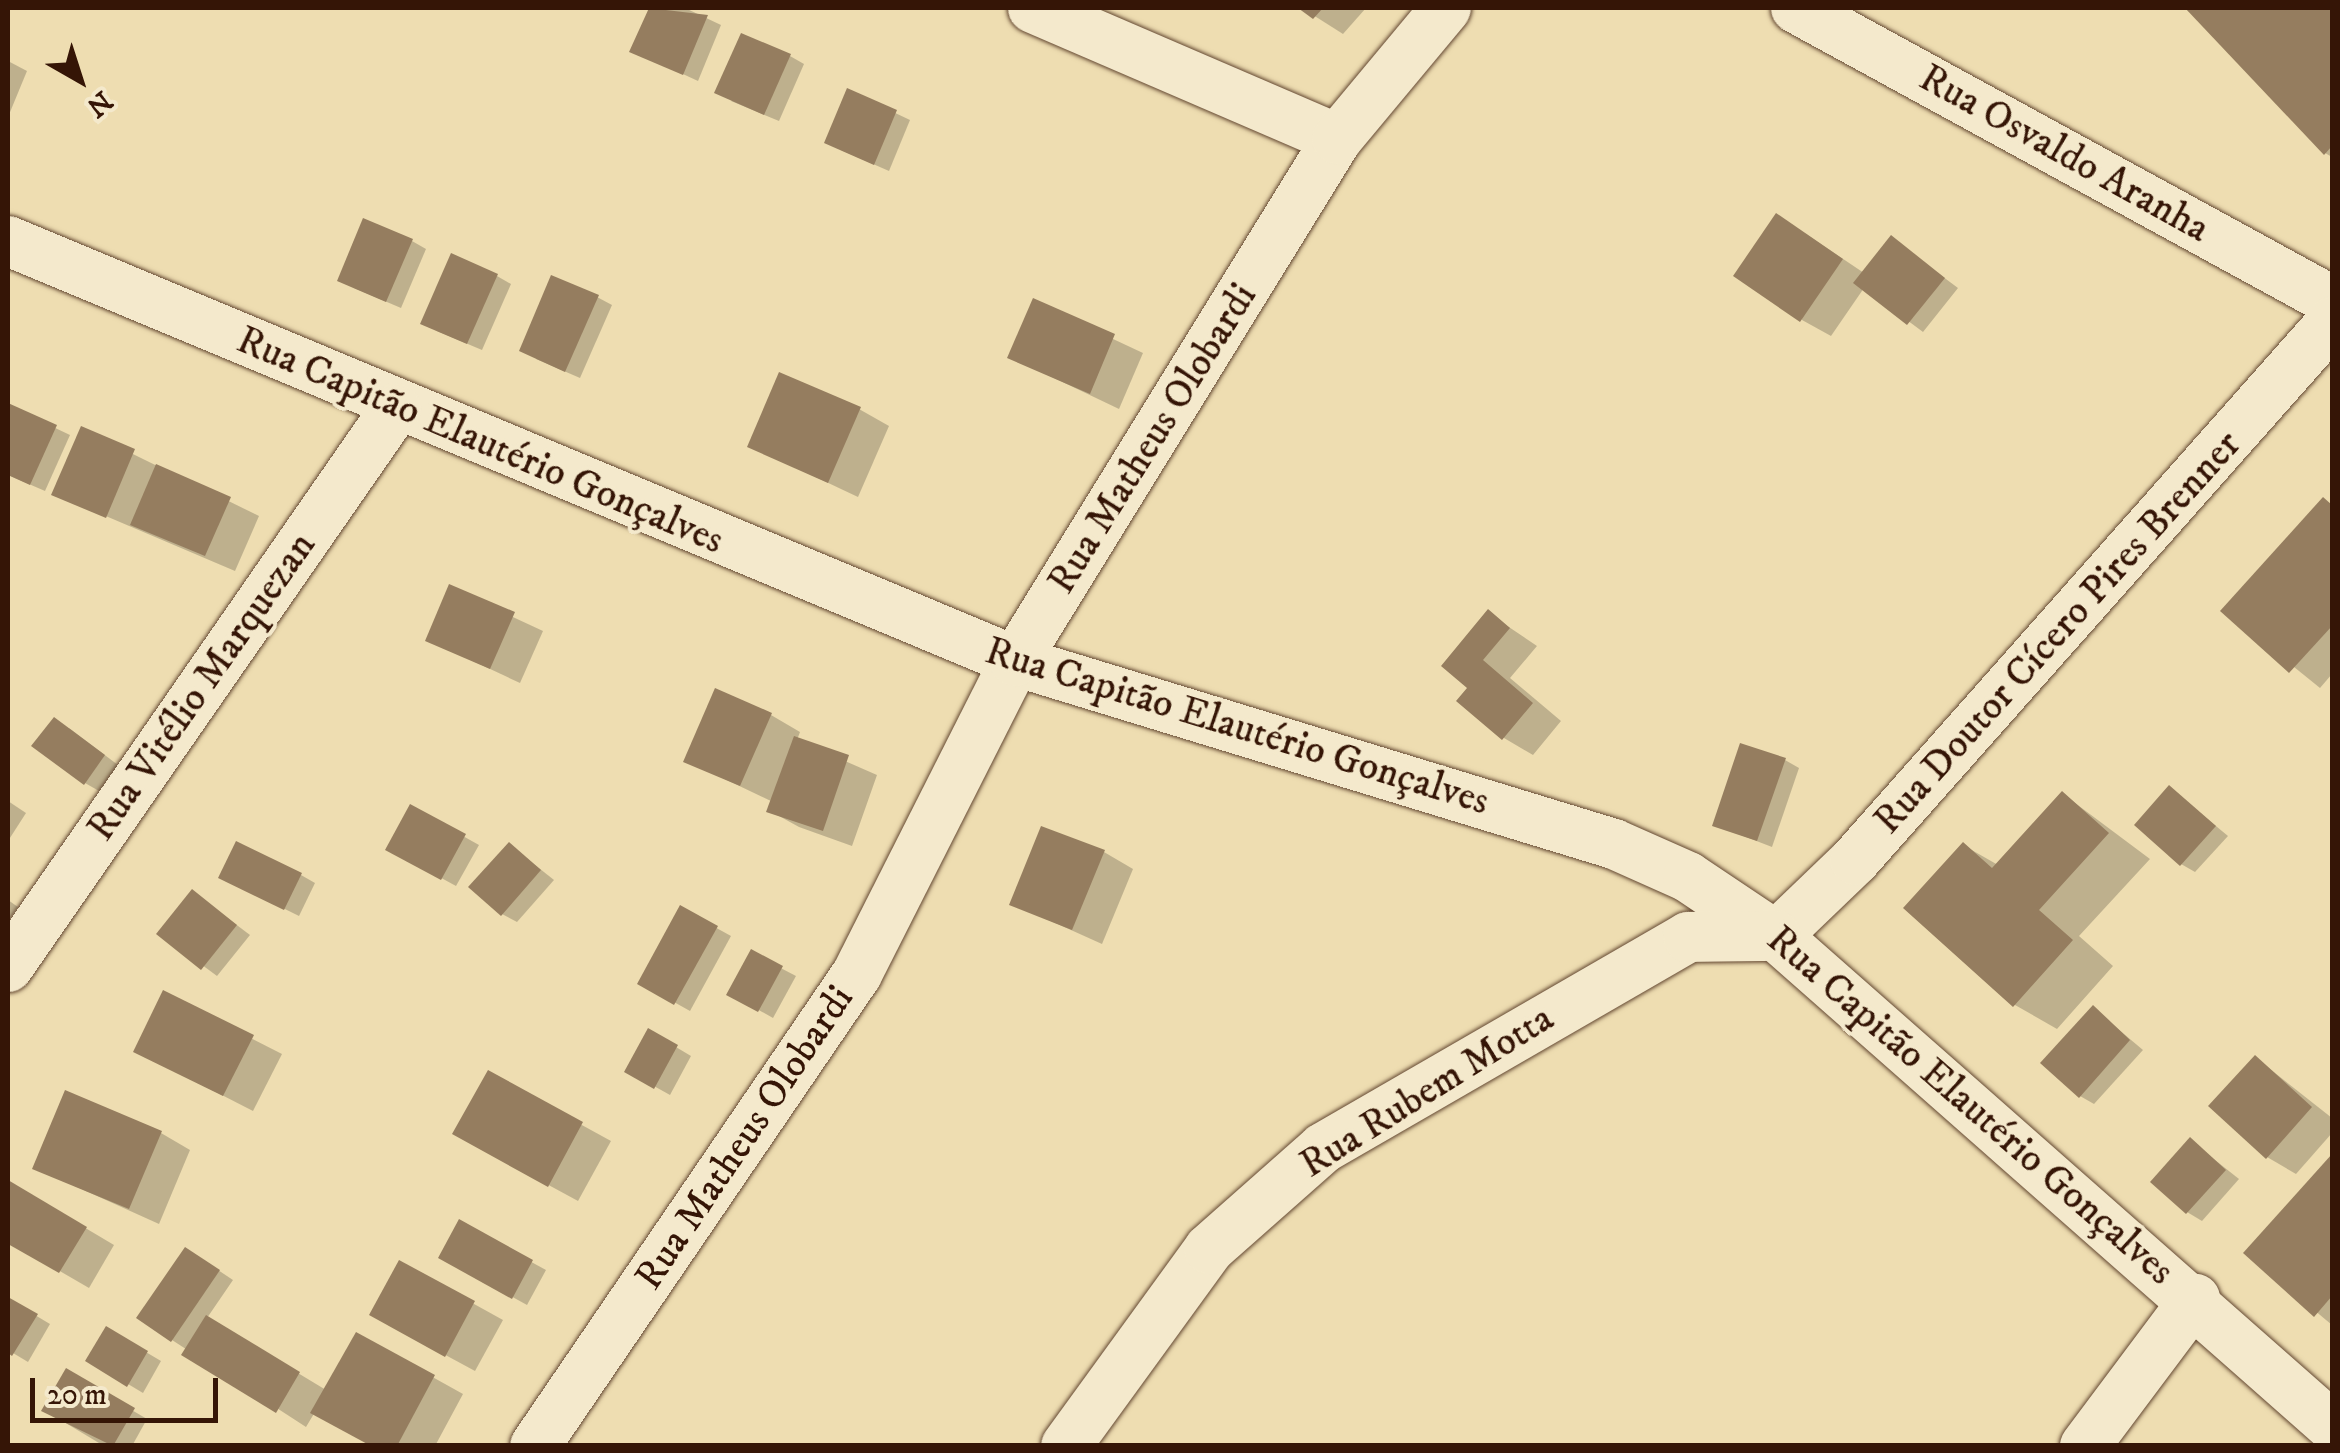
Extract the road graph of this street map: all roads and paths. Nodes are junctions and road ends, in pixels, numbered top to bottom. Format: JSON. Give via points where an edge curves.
{"nodes":[{"id":1,"x":1033,"y":8,"type":"edge"},
{"id":2,"x":1446,"y":8,"type":"edge"},
{"id":3,"x":1796,"y":8,"type":"edge"},
{"id":4,"x":1336,"y":138,"type":"junction"},
{"id":5,"x":8,"y":240,"type":"edge"},
{"id":6,"x":2332,"y":301,"type":"edge"},
{"id":7,"x":2332,"y":322,"type":"edge"},
{"id":8,"x":396,"y":408,"type":"junction"},
{"id":9,"x":1014,"y":661,"type":"junction"},
{"id":10,"x":1776,"y":936,"type":"junction"},
{"id":11,"x":8,"y":967,"type":"edge"},
{"id":12,"x":2195,"y":1299,"type":"junction"},
{"id":13,"x":2332,"y":1426,"type":"edge"},
{"id":14,"x":535,"y":1446,"type":"edge"},
{"id":15,"x":1066,"y":1446,"type":"edge"},
{"id":16,"x":2085,"y":1446,"type":"edge"}],
"edges":[{"from":1,"to":4,"type":"street"},
{"from":2,"to":4,"type":"street","name":"Rua Matheus Olobardi"},
{"from":3,"to":6,"type":"street","name":"Rua Osvaldo Aranha"},
{"from":4,"to":9,"type":"street","name":"Rua Matheus Olobardi"},
{"from":5,"to":8,"type":"street","name":"Rua Capitão Elautério Gonçalves"},
{"from":7,"to":10,"type":"street","name":"Rua Doutor Cícero Pires Brenner","via":[[1868,846]]},
{"from":8,"to":9,"type":"street","name":"Rua Capitão Elautério Gonçalves"},
{"from":8,"to":11,"type":"street","name":"Rua Vitélio Marquezan"},
{"from":9,"to":10,"type":"street","name":"Rua Capitão Elautério Gonçalves","via":[[1614,844],[1688,877]]},
{"from":9,"to":14,"type":"street","name":"Rua Matheus Olobardi","via":[[857,974]]},
{"from":10,"to":12,"type":"street","name":"Rua Capitão Elautério Gonçalves"},
{"from":10,"to":15,"type":"street","name":"Rua Rubem Motta","via":[[1688,936],[1323,1148],[1209,1248]]},
{"from":12,"to":13,"type":"street","name":"Rua Capitão Elautério Gonçalves"},
{"from":12,"to":16,"type":"street"}]}
